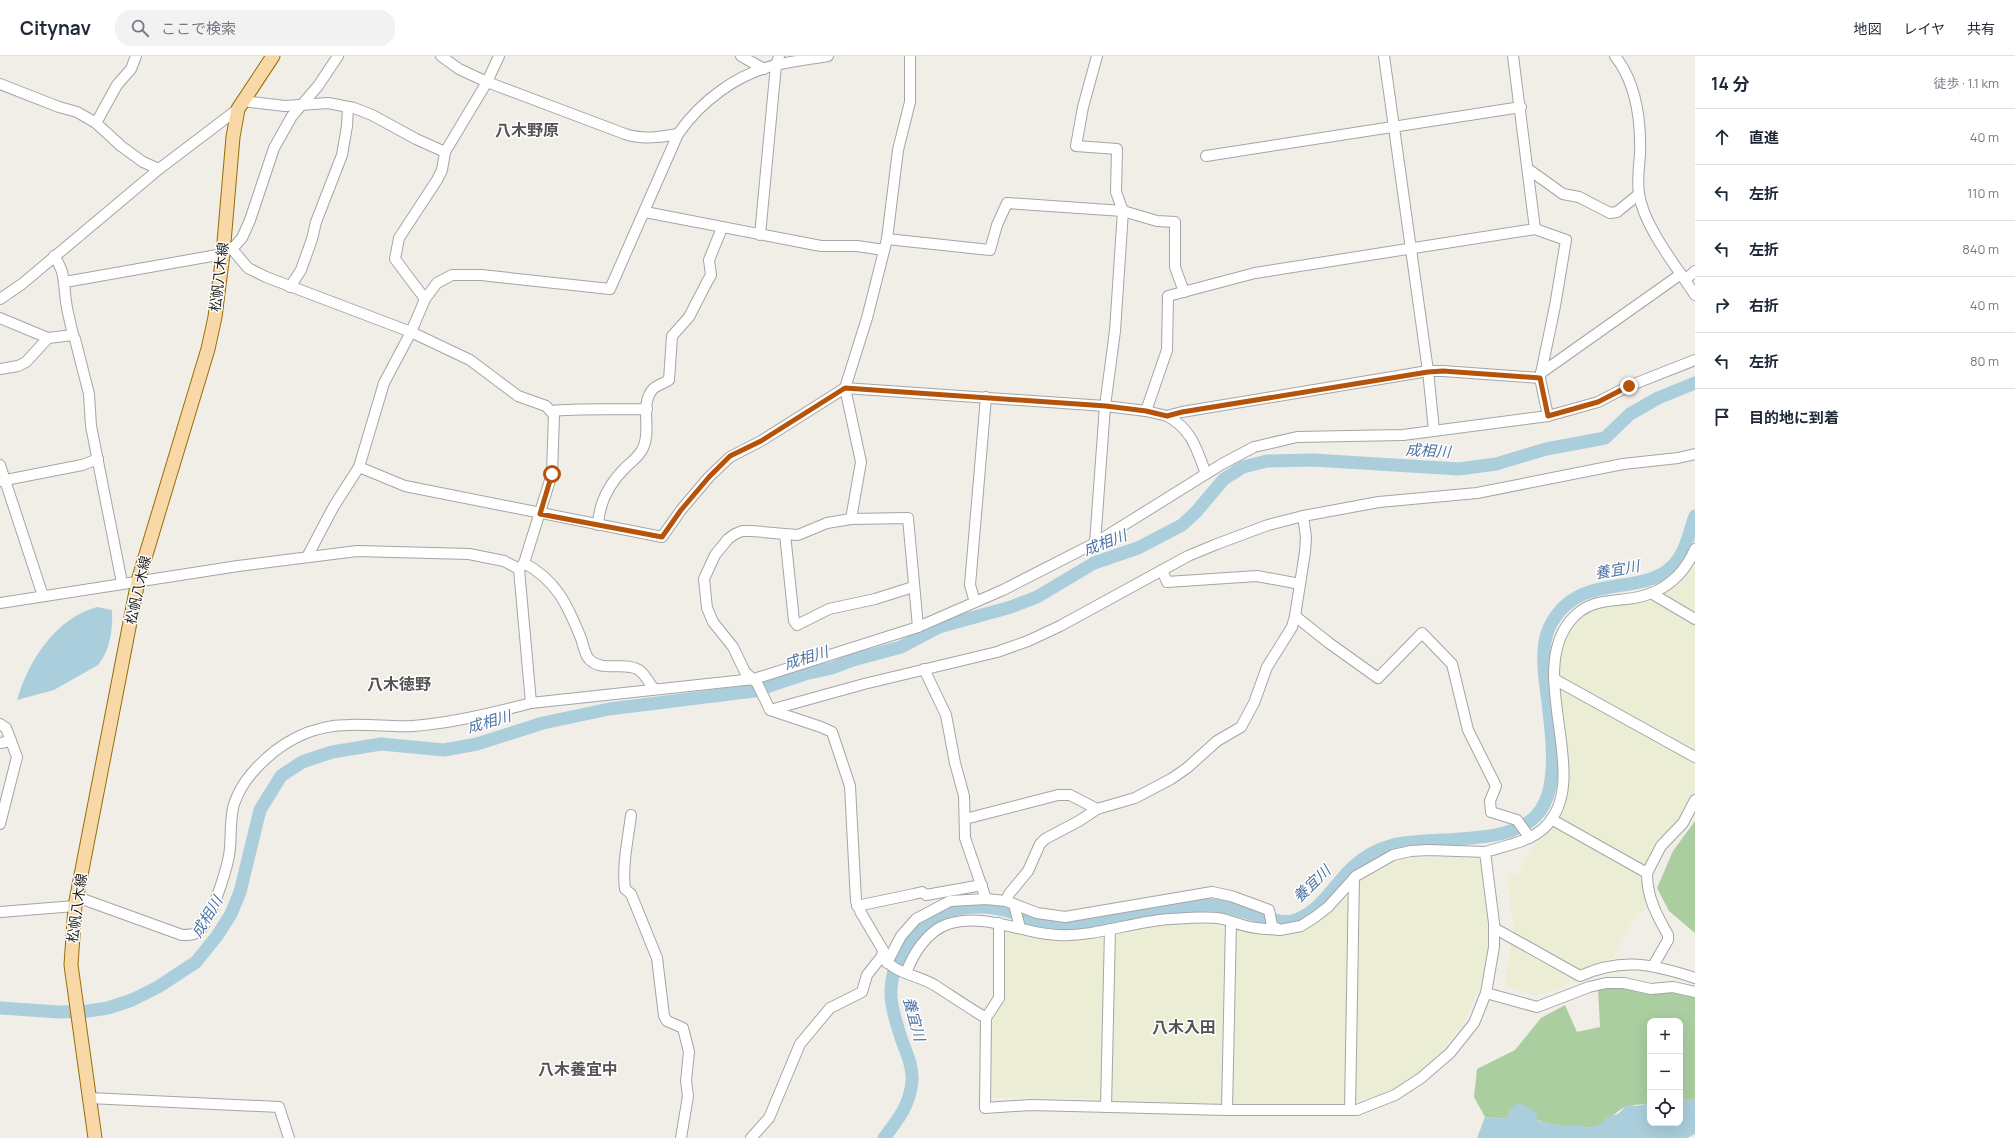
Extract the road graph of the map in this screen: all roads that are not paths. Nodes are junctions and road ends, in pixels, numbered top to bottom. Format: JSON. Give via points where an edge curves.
{"nodes":[{"id":1,"x":136,"y":56,"type":"edge"},
{"id":2,"x":273,"y":56,"type":"edge"},
{"id":3,"x":338,"y":56,"type":"edge"},
{"id":4,"x":441,"y":56,"type":"edge"},
{"id":5,"x":499,"y":56,"type":"edge"},
{"id":6,"x":741,"y":56,"type":"edge"},
{"id":7,"x":828,"y":56,"type":"edge"},
{"id":8,"x":910,"y":56,"type":"edge"},
{"id":9,"x":1097,"y":56,"type":"edge"},
{"id":10,"x":1384,"y":56,"type":"edge"},
{"id":11,"x":1513,"y":56,"type":"edge"},
{"id":12,"x":1615,"y":56,"type":"edge"},
{"id":13,"x":777,"y":60,"type":"edge"},
{"id":14,"x":764,"y":69,"type":"junction"},
{"id":15,"x":487,"y":82,"type":"junction"},
{"id":16,"x":0,"y":84,"type":"edge"},
{"id":17,"x":303,"y":104,"type":"junction"},
{"id":18,"x":240,"y":105,"type":"junction"},
{"id":19,"x":348,"y":107,"type":"junction"},
{"id":20,"x":1521,"y":107,"type":"junction"},
{"id":21,"x":96,"y":123,"type":"junction"},
{"id":22,"x":1393,"y":126,"type":"junction"},
{"id":23,"x":678,"y":134,"type":"junction"},
{"id":24,"x":445,"y":152,"type":"junction"},
{"id":25,"x":1206,"y":156,"type":"dead end"},
{"id":26,"x":160,"y":169,"type":"junction"},
{"id":27,"x":1528,"y":169,"type":"junction"},
{"id":28,"x":1639,"y":194,"type":"junction"},
{"id":29,"x":1123,"y":211,"type":"junction"},
{"id":30,"x":645,"y":212,"type":"junction"},
{"id":31,"x":722,"y":228,"type":"junction"},
{"id":32,"x":1535,"y":230,"type":"junction"},
{"id":33,"x":760,"y":235,"type":"junction"},
{"id":34,"x":887,"y":239,"type":"junction"},
{"id":35,"x":1410,"y":248,"type":"junction"},
{"id":36,"x":226,"y":250,"type":"junction"},
{"id":37,"x":884,"y":250,"type":"junction"},
{"id":38,"x":54,"y":256,"type":"junction"},
{"id":39,"x":1695,"y":271,"type":"edge"},
{"id":40,"x":1683,"y":277,"type":"junction"},
{"id":41,"x":65,"y":282,"type":"junction"},
{"id":42,"x":290,"y":287,"type":"junction"},
{"id":43,"x":1184,"y":292,"type":"junction"},
{"id":44,"x":1695,"y":295,"type":"edge"},
{"id":45,"x":0,"y":299,"type":"edge"},
{"id":46,"x":425,"y":299,"type":"junction"},
{"id":47,"x":0,"y":318,"type":"edge"},
{"id":48,"x":411,"y":332,"type":"junction"},
{"id":49,"x":73,"y":335,"type":"junction"},
{"id":50,"x":48,"y":338,"type":"junction"},
{"id":51,"x":1695,"y":360,"type":"edge"},
{"id":52,"x":0,"y":369,"type":"edge"},
{"id":53,"x":1428,"y":372,"type":"junction"},
{"id":54,"x":1541,"y":375,"type":"junction"},
{"id":55,"x":845,"y":388,"type":"junction"},
{"id":56,"x":986,"y":397,"type":"junction"},
{"id":57,"x":1106,"y":406,"type":"junction"},
{"id":58,"x":647,"y":409,"type":"junction"},
{"id":59,"x":551,"y":411,"type":"junction"},
{"id":60,"x":1146,"y":411,"type":"junction"},
{"id":61,"x":1167,"y":416,"type":"junction"},
{"id":62,"x":1548,"y":416,"type":"junction"},
{"id":63,"x":1434,"y":430,"type":"junction"},
{"id":64,"x":1695,"y":454,"type":"edge"},
{"id":65,"x":98,"y":459,"type":"junction"},
{"id":66,"x":0,"y":465,"type":"edge"},
{"id":67,"x":359,"y":468,"type":"junction"},
{"id":68,"x":1206,"y":474,"type":"junction"},
{"id":69,"x":2,"y":480,"type":"edge"},
{"id":70,"x":540,"y":514,"type":"junction"},
{"id":71,"x":1303,"y":516,"type":"junction"},
{"id":72,"x":851,"y":519,"type":"junction"},
{"id":73,"x":598,"y":525,"type":"junction"},
{"id":74,"x":785,"y":534,"type":"junction"},
{"id":75,"x":1095,"y":543,"type":"junction"},
{"id":76,"x":1695,"y":549,"type":"edge"},
{"id":77,"x":307,"y":557,"type":"junction"},
{"id":78,"x":521,"y":566,"type":"junction"},
{"id":79,"x":1162,"y":570,"type":"junction"},
{"id":80,"x":138,"y":581,"type":"junction"},
{"id":81,"x":122,"y":583,"type":"junction"},
{"id":82,"x":1300,"y":584,"type":"junction"},
{"id":83,"x":913,"y":586,"type":"junction"},
{"id":84,"x":1651,"y":593,"type":"junction"},
{"id":85,"x":43,"y":596,"type":"junction"},
{"id":86,"x":975,"y":602,"type":"junction"},
{"id":87,"x":0,"y":603,"type":"edge"},
{"id":88,"x":1295,"y":616,"type":"junction"},
{"id":89,"x":1695,"y":619,"type":"edge"},
{"id":90,"x":918,"y":627,"type":"junction"},
{"id":91,"x":924,"y":669,"type":"junction"},
{"id":92,"x":1554,"y":679,"type":"junction"},
{"id":93,"x":755,"y":681,"type":"junction"},
{"id":94,"x":654,"y":689,"type":"junction"},
{"id":95,"x":532,"y":703,"type":"junction"},
{"id":96,"x":768,"y":706,"type":"junction"},
{"id":97,"x":0,"y":724,"type":"edge"},
{"id":98,"x":11,"y":740,"type":"junction"},
{"id":99,"x":0,"y":743,"type":"edge"},
{"id":100,"x":1695,"y":757,"type":"edge"},
{"id":101,"x":1695,"y":800,"type":"edge"},
{"id":102,"x":1097,"y":809,"type":"junction"},
{"id":103,"x":632,"y":815,"type":"dead end"},
{"id":104,"x":965,"y":819,"type":"junction"},
{"id":105,"x":1551,"y":819,"type":"junction"},
{"id":106,"x":0,"y":824,"type":"edge"},
{"id":107,"x":1530,"y":838,"type":"junction"},
{"id":108,"x":1486,"y":852,"type":"junction"},
{"id":109,"x":1647,"y":873,"type":"junction"},
{"id":110,"x":1354,"y":878,"type":"junction"},
{"id":111,"x":982,"y":885,"type":"junction"},
{"id":112,"x":986,"y":899,"type":"junction"},
{"id":113,"x":76,"y":902,"type":"junction"},
{"id":114,"x":1012,"y":904,"type":"junction"},
{"id":115,"x":858,"y":906,"type":"junction"},
{"id":116,"x":0,"y":912,"type":"edge"},
{"id":117,"x":1231,"y":922,"type":"junction"},
{"id":118,"x":999,"y":923,"type":"junction"},
{"id":119,"x":1020,"y":928,"type":"junction"},
{"id":120,"x":1276,"y":928,"type":"junction"},
{"id":121,"x":1494,"y":928,"type":"junction"},
{"id":122,"x":1110,"y":929,"type":"junction"},
{"id":123,"x":886,"y":961,"type":"junction"},
{"id":124,"x":1653,"y":966,"type":"junction"},
{"id":125,"x":906,"y":973,"type":"junction"},
{"id":126,"x":1695,"y":978,"type":"edge"},
{"id":127,"x":1695,"y":992,"type":"edge"},
{"id":128,"x":1486,"y":993,"type":"junction"},
{"id":129,"x":986,"y":1018,"type":"junction"},
{"id":130,"x":89,"y":1098,"type":"junction"},
{"id":131,"x":1106,"y":1107,"type":"junction"},
{"id":132,"x":1227,"y":1110,"type":"junction"},
{"id":133,"x":1350,"y":1110,"type":"junction"},
{"id":134,"x":95,"y":1138,"type":"edge"},
{"id":135,"x":289,"y":1138,"type":"edge"},
{"id":136,"x":681,"y":1138,"type":"edge"},
{"id":137,"x":751,"y":1138,"type":"edge"}],
"edges":[{"from":1,"to":21,"type":"street","via":[[131,69],[117,86]]},
{"from":2,"to":18,"type":"main road","name":"松帆八木線"},
{"from":3,"to":17,"type":"street"},
{"from":4,"to":15,"type":"street","via":[[459,69]]},
{"from":5,"to":15,"type":"street"},
{"from":6,"to":14,"type":"street"},
{"from":7,"to":13,"type":"street"},
{"from":8,"to":34,"type":"street","via":[[910,102],[898,150]]},
{"from":9,"to":29,"type":"street","via":[[1083,107],[1076,146],[1117,148],[1116,192]]},
{"from":10,"to":22,"type":"street"},
{"from":11,"to":20,"type":"street"},
{"from":12,"to":28,"type":"street","via":[[1629,81],[1641,125]]},
{"from":13,"to":14,"type":"street"},
{"from":13,"to":33,"type":"street"},
{"from":14,"to":23,"type":"street","via":[[746,75],[723,88],[691,115]]},
{"from":15,"to":23,"type":"street","via":[[635,137]]},
{"from":15,"to":24,"type":"street"},
{"from":16,"to":21,"type":"street","via":[[77,112]]},
{"from":17,"to":18,"type":"street"},
{"from":17,"to":19,"type":"street","via":[[328,103]]},
{"from":17,"to":36,"type":"street","via":[[292,116],[274,148],[242,238]]},
{"from":18,"to":26,"type":"street"},
{"from":18,"to":36,"type":"main road","name":"松帆八木線","via":[[233,138]]},
{"from":19,"to":24,"type":"street","via":[[372,115]]},
{"from":19,"to":42,"type":"street","via":[[342,155],[300,270]]},
{"from":20,"to":22,"type":"street"},
{"from":20,"to":27,"type":"street"},
{"from":21,"to":26,"type":"street","via":[[143,162]]},
{"from":22,"to":25,"type":"street"},
{"from":22,"to":35,"type":"street"},
{"from":23,"to":30,"type":"street"},
{"from":24,"to":46,"type":"street","via":[[442,170],[437,180],[399,238],[395,259]]},
{"from":26,"to":38,"type":"street"},
{"from":27,"to":28,"type":"street","via":[[1563,194],[1579,197],[1610,213],[1617,212]]},
{"from":27,"to":32,"type":"street"},
{"from":28,"to":40,"type":"street","via":[[1653,229]]},
{"from":29,"to":34,"type":"street","via":[[1007,203],[990,250]]},
{"from":29,"to":43,"type":"street","via":[[1157,221],[1175,222],[1175,267]]},
{"from":29,"to":57,"type":"street","via":[[1115,331]]},
{"from":30,"to":31,"type":"street"},
{"from":30,"to":46,"type":"street","via":[[610,289],[481,275],[452,275],[437,283]]},
{"from":31,"to":33,"type":"street"},
{"from":31,"to":58,"type":"street","via":[[710,256],[711,274],[689,317],[672,336],[669,380],[654,387]]},
{"from":32,"to":35,"type":"street"},
{"from":32,"to":54,"type":"street","via":[[1566,240]]},
{"from":33,"to":37,"type":"street","via":[[821,246],[858,246]]},
{"from":34,"to":37,"type":"street"},
{"from":35,"to":43,"type":"street","via":[[1255,273]]},
{"from":35,"to":53,"type":"street"},
{"from":36,"to":41,"type":"street"},
{"from":36,"to":42,"type":"street","via":[[248,268]]},
{"from":36,"to":80,"type":"main road","name":"松帆八木線","via":[[201,378]]},
{"from":37,"to":55,"type":"street","via":[[867,318]]},
{"from":38,"to":41,"type":"street","via":[[59,262]]},
{"from":38,"to":45,"type":"street"},
{"from":39,"to":40,"type":"street"},
{"from":40,"to":44,"type":"street"},
{"from":40,"to":54,"type":"street"},
{"from":41,"to":49,"type":"street","via":[[65,300]]},
{"from":42,"to":48,"type":"street"},
{"from":43,"to":60,"type":"street","via":[[1168,296],[1167,350]]},
{"from":46,"to":48,"type":"street"},
{"from":47,"to":50,"type":"street"},
{"from":48,"to":59,"type":"street","via":[[470,360],[518,396],[546,406]]},
{"from":48,"to":67,"type":"street","via":[[384,383]]},
{"from":49,"to":50,"type":"street"},
{"from":49,"to":65,"type":"street","via":[[89,394],[91,426]]},
{"from":50,"to":52,"type":"street","via":[[26,362]]},
{"from":51,"to":62,"type":"street","via":[[1629,386],[1598,402]]},
{"from":53,"to":54,"type":"street"},
{"from":53,"to":61,"type":"street"},
{"from":53,"to":63,"type":"street"},
{"from":54,"to":62,"type":"street"},
{"from":55,"to":56,"type":"street"},
{"from":55,"to":72,"type":"street","via":[[861,462]]},
{"from":55,"to":73,"type":"street","via":[[761,441],[730,456],[686,504],[662,537]]},
{"from":56,"to":57,"type":"street"},
{"from":56,"to":86,"type":"street","via":[[970,585]]},
{"from":57,"to":60,"type":"street"},
{"from":57,"to":75,"type":"street"},
{"from":58,"to":59,"type":"street","via":[[605,411],[577,408]]},
{"from":58,"to":73,"type":"street","via":[[643,448],[608,489],[600,507]]},
{"from":59,"to":70,"type":"street","via":[[554,414],[552,474]]},
{"from":60,"to":61,"type":"street"},
{"from":61,"to":68,"type":"street","via":[[1185,428],[1195,445]]},
{"from":62,"to":63,"type":"street"},
{"from":63,"to":68,"type":"street","via":[[1403,435],[1297,437],[1254,447]]},
{"from":64,"to":71,"type":"street","via":[[1623,464],[1477,493],[1379,502]]},
{"from":65,"to":69,"type":"street","via":[[82,465]]},
{"from":65,"to":81,"type":"street"},
{"from":66,"to":69,"type":"street"},
{"from":67,"to":70,"type":"street","via":[[405,486]]},
{"from":67,"to":77,"type":"street","via":[[334,506]]},
{"from":68,"to":75,"type":"street"},
{"from":69,"to":85,"type":"street"},
{"from":70,"to":73,"type":"street"},
{"from":70,"to":78,"type":"street"},
{"from":71,"to":79,"type":"street","via":[[1268,525],[1217,544]]},
{"from":71,"to":82,"type":"street","via":[[1306,537]]},
{"from":72,"to":74,"type":"street","via":[[827,523],[798,535]]},
{"from":72,"to":83,"type":"street","via":[[908,518]]},
{"from":74,"to":83,"type":"street","via":[[794,621],[797,625],[829,609],[875,599]]},
{"from":74,"to":93,"type":"street","via":[[747,531],[735,534],[715,555],[704,579],[707,608],[713,622],[733,647],[745,672]]},
{"from":75,"to":86,"type":"street"},
{"from":76,"to":84,"type":"street","via":[[1681,573]]},
{"from":77,"to":78,"type":"street","via":[[357,551],[469,554]]},
{"from":77,"to":80,"type":"street"},
{"from":78,"to":94,"type":"street","via":[[542,574],[555,587],[568,606],[588,659],[599,665],[634,667]]},
{"from":78,"to":95,"type":"street"},
{"from":79,"to":82,"type":"street","via":[[1167,582],[1257,576]]},
{"from":79,"to":91,"type":"street","via":[[1104,603],[1028,641],[997,652]]},
{"from":80,"to":81,"type":"street"},
{"from":80,"to":113,"type":"main road","name":"松帆八木線"},
{"from":81,"to":85,"type":"street"},
{"from":82,"to":88,"type":"street"},
{"from":83,"to":90,"type":"street"},
{"from":84,"to":89,"type":"street"},
{"from":84,"to":92,"type":"street","via":[[1593,604],[1571,620],[1563,630]]},
{"from":85,"to":87,"type":"street"},
{"from":86,"to":90,"type":"street"},
{"from":88,"to":102,"type":"street","via":[[1292,628],[1267,667],[1254,703],[1241,727],[1217,741],[1171,779],[1135,798]]},
{"from":88,"to":107,"type":"street","via":[[1378,678],[1422,633],[1452,664],[1468,730],[1496,786],[1490,801],[1491,812],[1517,820]]},
{"from":90,"to":93,"type":"street"},
{"from":91,"to":96,"type":"street"},
{"from":91,"to":104,"type":"street","via":[[946,714],[964,796]]},
{"from":92,"to":100,"type":"street"},
{"from":92,"to":105,"type":"street","via":[[1563,766],[1560,798]]},
{"from":93,"to":94,"type":"street"},
{"from":93,"to":96,"type":"street"},
{"from":94,"to":95,"type":"street"},
{"from":95,"to":113,"type":"street","via":[[413,726],[331,726],[293,738],[261,764],[242,786],[234,805],[229,856],[224,876],[212,909],[203,928],[198,932],[182,935]]},
{"from":96,"to":115,"type":"street","via":[[832,732],[850,786]]},
{"from":97,"to":98,"type":"street","via":[[6,728]]},
{"from":98,"to":99,"type":"street"},
{"from":98,"to":106,"type":"street","via":[[17,757]]},
{"from":101,"to":109,"type":"street","via":[[1683,823],[1661,846]]},
{"from":102,"to":104,"type":"street","via":[[1070,795],[1058,795]]},
{"from":102,"to":114,"type":"street","via":[[1044,839],[1028,871],[1009,894]]},
{"from":103,"to":136,"type":"street","via":[[625,864],[626,889],[631,894],[657,958],[664,1016],[667,1021],[683,1028],[689,1052],[686,1081],[688,1096]]},
{"from":104,"to":111,"type":"street","via":[[965,838]]},
{"from":105,"to":107,"type":"street","via":[[1543,829]]},
{"from":105,"to":109,"type":"street"},
{"from":107,"to":108,"type":"street"},
{"from":108,"to":110,"type":"street","via":[[1411,851],[1393,855]]},
{"from":108,"to":121,"type":"street"},
{"from":109,"to":124,"type":"street","via":[[1652,908],[1668,935],[1668,940]]},
{"from":110,"to":120,"type":"street","via":[[1328,907],[1301,926]]},
{"from":110,"to":133,"type":"street"},
{"from":111,"to":112,"type":"street"},
{"from":111,"to":115,"type":"street","via":[[926,895],[922,892]]},
{"from":112,"to":114,"type":"street"},
{"from":112,"to":123,"type":"street","via":[[950,902],[924,914],[901,936]]},
{"from":113,"to":116,"type":"street"},
{"from":113,"to":130,"type":"main road","name":"松帆八木線","via":[[71,966]]},
{"from":114,"to":119,"type":"street"},
{"from":114,"to":120,"type":"street","via":[[1037,913],[1065,917],[1212,892],[1269,910]]},
{"from":115,"to":123,"type":"street","via":[[883,950]]},
{"from":117,"to":120,"type":"street","via":[[1253,928]]},
{"from":117,"to":122,"type":"street","via":[[1213,918],[1170,919]]},
{"from":117,"to":132,"type":"street"},
{"from":118,"to":119,"type":"street"},
{"from":118,"to":125,"type":"street","via":[[980,920],[957,921],[946,925],[925,941],[916,952]]},
{"from":118,"to":129,"type":"street","via":[[999,998]]},
{"from":119,"to":122,"type":"street","via":[[1058,935]]},
{"from":121,"to":124,"type":"street","via":[[1580,976],[1606,966]]},
{"from":121,"to":128,"type":"street","via":[[1494,947]]},
{"from":122,"to":131,"type":"street"},
{"from":123,"to":125,"type":"street"},
{"from":123,"to":137,"type":"street","via":[[867,975],[862,992],[830,1008],[800,1044],[769,1118]]},
{"from":124,"to":126,"type":"street"},
{"from":125,"to":129,"type":"street","via":[[935,986]]},
{"from":127,"to":128,"type":"street","via":[[1673,987],[1651,989],[1624,983],[1606,983],[1537,1007]]},
{"from":128,"to":133,"type":"street","via":[[1474,1024],[1421,1078],[1395,1096],[1357,1110]]},
{"from":129,"to":131,"type":"street","via":[[985,1108],[1031,1105]]},
{"from":130,"to":134,"type":"main road","name":"松帆八木線"},
{"from":130,"to":135,"type":"street","via":[[278,1107]]},
{"from":131,"to":132,"type":"street"},
{"from":132,"to":133,"type":"street"}]}
